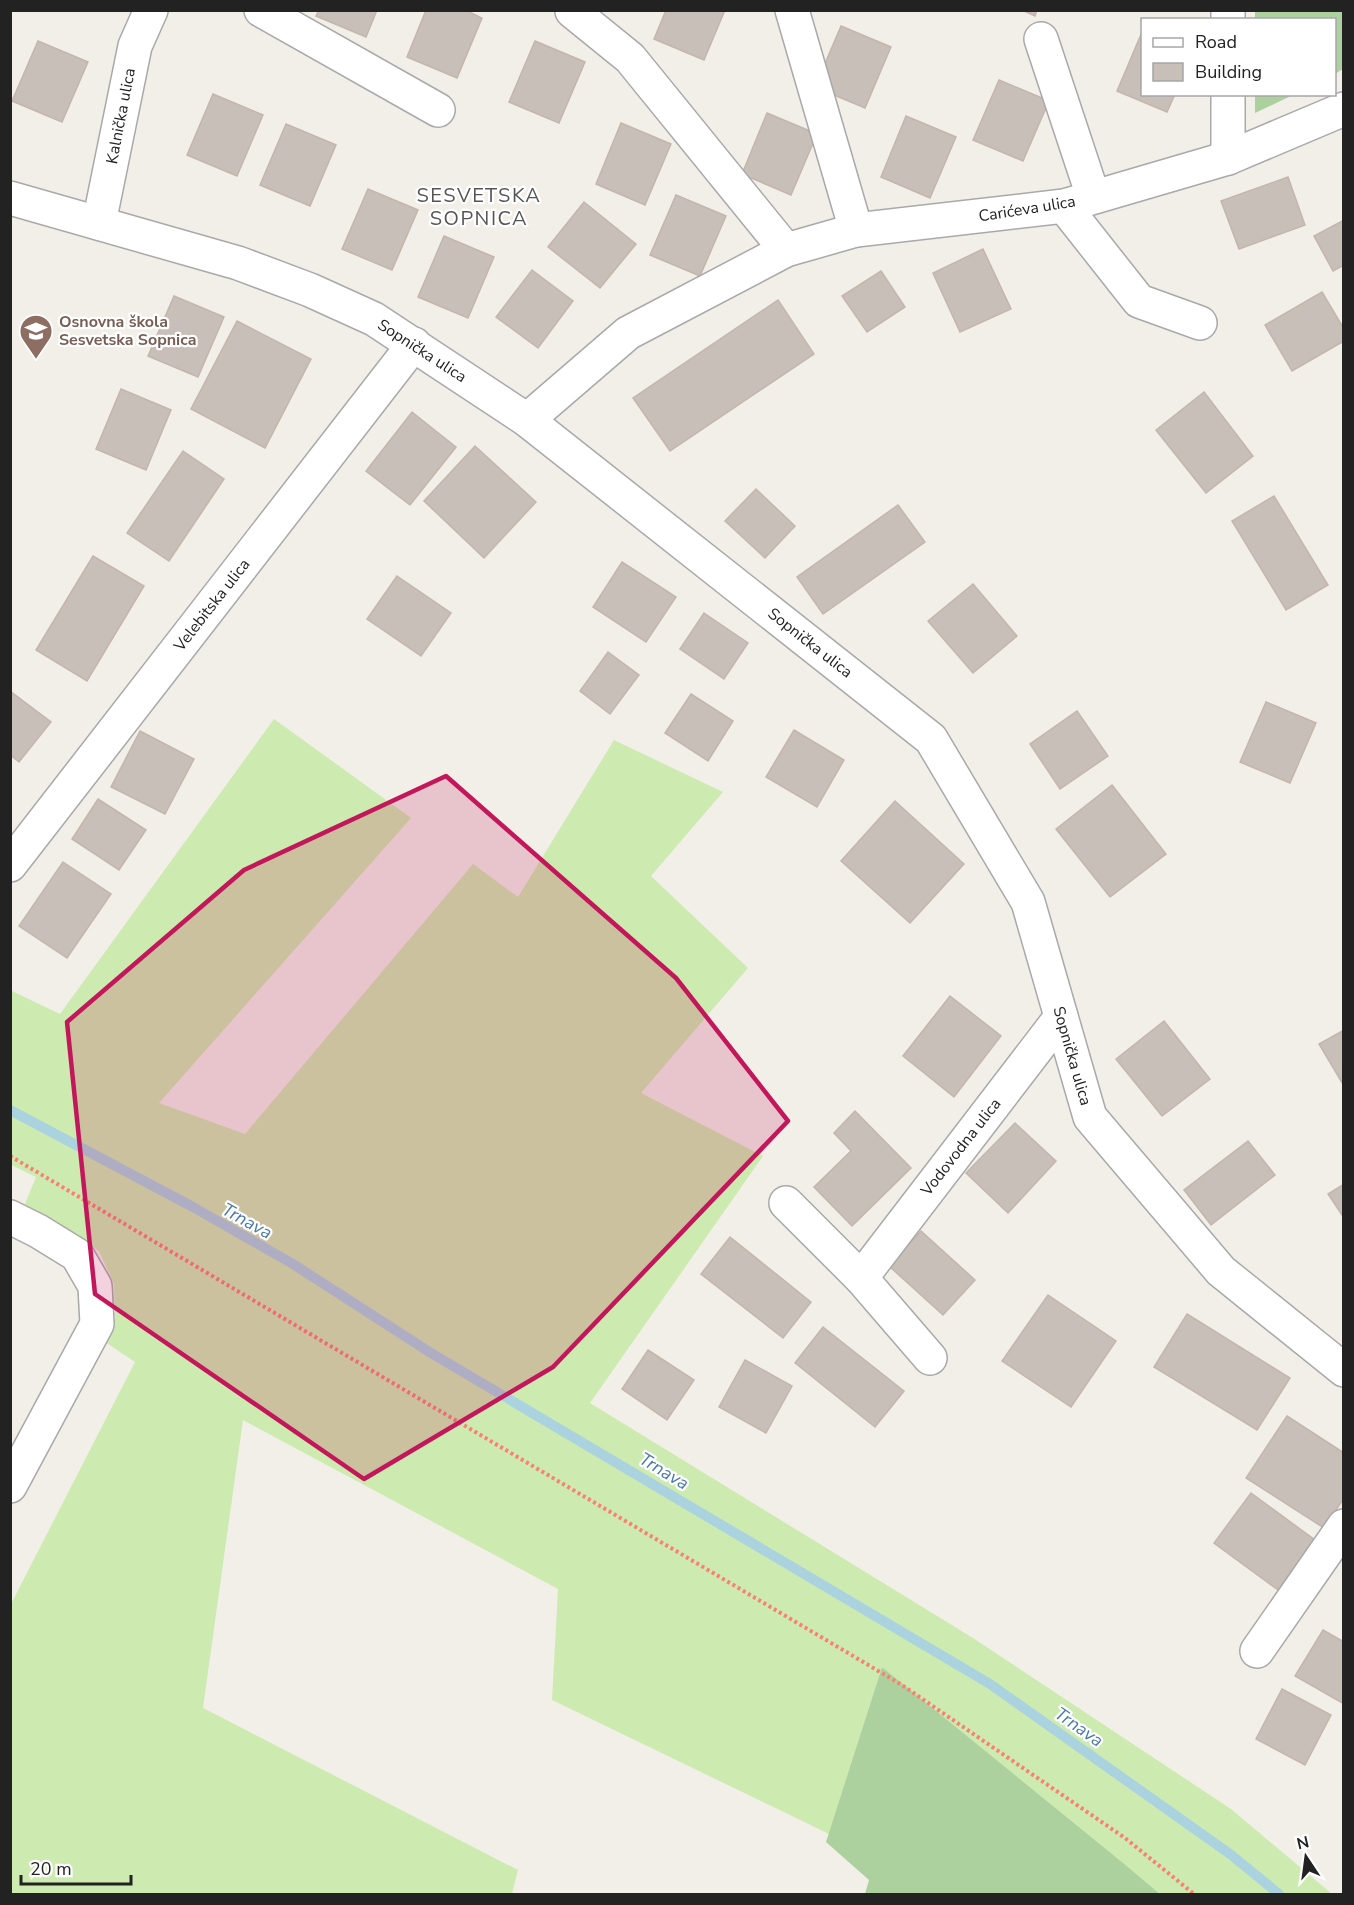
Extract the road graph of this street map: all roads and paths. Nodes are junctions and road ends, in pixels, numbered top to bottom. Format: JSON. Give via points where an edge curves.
{"nodes":[{"id":1,"x":151,"y":10,"type":"edge"},
{"id":2,"x":261,"y":10,"type":"edge"},
{"id":3,"x":572,"y":10,"type":"edge"},
{"id":4,"x":792,"y":10,"type":"edge"},
{"id":5,"x":1041,"y":39,"type":"dead end"},
{"id":6,"x":1228,"y":96,"type":"edge"},
{"id":7,"x":1344,"y":109,"type":"edge"},
{"id":8,"x":438,"y":110,"type":"dead end"},
{"id":9,"x":1228,"y":158,"type":"junction"},
{"id":10,"x":10,"y":198,"type":"edge"},
{"id":11,"x":1079,"y":201,"type":"junction"},
{"id":12,"x":99,"y":223,"type":"junction"},
{"id":13,"x":856,"y":230,"type":"junction"},
{"id":14,"x":786,"y":250,"type":"junction"},
{"id":15,"x":1200,"y":323,"type":"dead end"},
{"id":16,"x":414,"y":344,"type":"junction"},
{"id":17,"x":527,"y":420,"type":"junction"},
{"id":18,"x":10,"y":865,"type":"edge"},
{"id":19,"x":1061,"y":1017,"type":"junction"},
{"id":20,"x":10,"y":1156,"type":"edge"},
{"id":21,"x":786,"y":1203,"type":"dead end"},
{"id":22,"x":10,"y":1217,"type":"edge"},
{"id":23,"x":861,"y":1278,"type":"junction"},
{"id":24,"x":930,"y":1358,"type":"dead end"},
{"id":25,"x":1344,"y":1370,"type":"edge"},
{"id":26,"x":10,"y":1486,"type":"edge"},
{"id":27,"x":1344,"y":1526,"type":"edge"},
{"id":28,"x":1257,"y":1651,"type":"dead end"},
{"id":29,"x":1194,"y":1894,"type":"edge"}],
"edges":[{"from":1,"to":12,"type":"street","name":"Kalnička ulica","via":[[135,46]]},
{"from":2,"to":8,"type":"street"},
{"from":3,"to":14,"type":"street","via":[[630,58]]},
{"from":4,"to":13,"type":"street"},
{"from":5,"to":11,"type":"street"},
{"from":6,"to":9,"type":"street"},
{"from":7,"to":9,"type":"street","name":"Carićeva ulica"},
{"from":9,"to":11,"type":"street","name":"Carićeva ulica"},
{"from":10,"to":12,"type":"street","name":"Sopnička ulica"},
{"from":11,"to":13,"type":"street","name":"Carićeva ulica"},
{"from":11,"to":15,"type":"street","via":[[1139,301]]},
{"from":12,"to":16,"type":"street","name":"Sopnička ulica","via":[[238,263],[310,290],[374,319]]},
{"from":13,"to":14,"type":"street","name":"Carićeva ulica"},
{"from":14,"to":17,"type":"street","name":"Carićeva ulica","via":[[628,333]]},
{"from":16,"to":17,"type":"street","name":"Sopnička ulica"},
{"from":16,"to":18,"type":"street","name":"Velebitska ulica"},
{"from":17,"to":19,"type":"street","name":"Sopnička ulica","via":[[931,739],[1028,903]]},
{"from":19,"to":23,"type":"street","name":"Vodovodna ulica"},
{"from":19,"to":25,"type":"street","name":"Sopnička ulica","via":[[1090,1117],[1221,1270]]},
{"from":20,"to":29,"type":"path","via":[[902,1685],[1125,1838]]},
{"from":21,"to":23,"type":"street"},
{"from":22,"to":26,"type":"street","via":[[77,1255],[95,1286],[97,1324]]},
{"from":23,"to":24,"type":"street"},
{"from":27,"to":28,"type":"street"}]}
